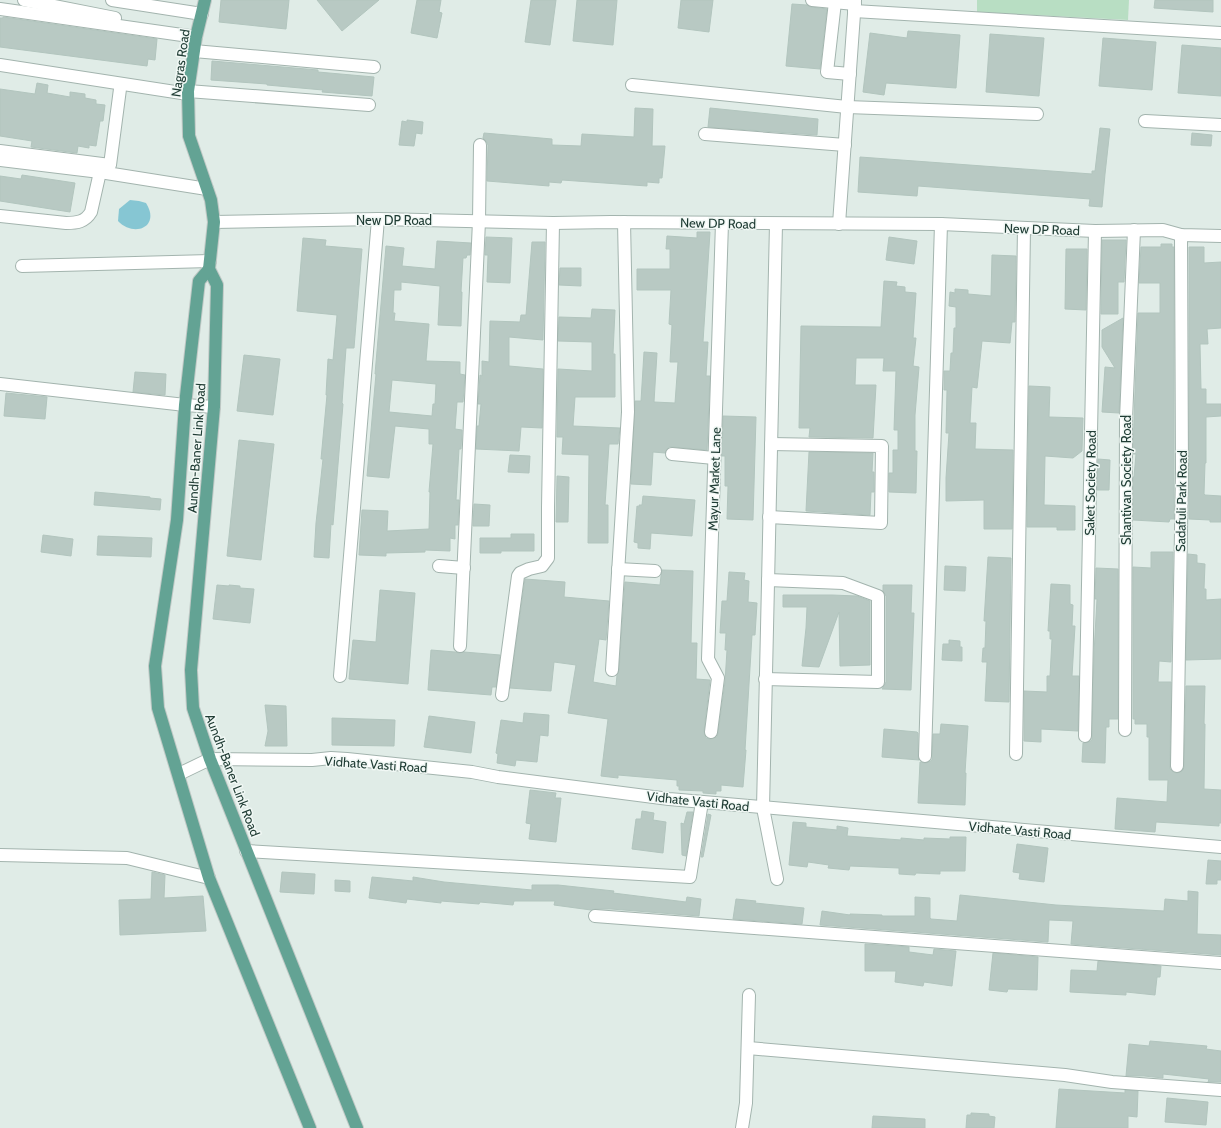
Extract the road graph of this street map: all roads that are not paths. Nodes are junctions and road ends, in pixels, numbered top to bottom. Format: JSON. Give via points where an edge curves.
{"nodes":[{"id":1,"x":24,"y":0,"type":"edge"},
{"id":2,"x":112,"y":0,"type":"edge"},
{"id":3,"x":206,"y":0,"type":"edge"},
{"id":4,"x":812,"y":0,"type":"edge"},
{"id":5,"x":835,"y":2,"type":"junction"},
{"id":6,"x":855,"y":5,"type":"edge"},
{"id":7,"x":0,"y":9,"type":"edge"},
{"id":8,"x":202,"y":14,"type":"junction"},
{"id":9,"x":1221,"y":33,"type":"edge"},
{"id":10,"x":196,"y":36,"type":"junction"},
{"id":11,"x":194,"y":51,"type":"junction"},
{"id":12,"x":0,"y":65,"type":"edge"},
{"id":13,"x":374,"y":67,"type":"dead end"},
{"id":14,"x":0,"y":73,"type":"edge"},
{"id":15,"x":850,"y":74,"type":"junction"},
{"id":16,"x":632,"y":85,"type":"dead end"},
{"id":17,"x":120,"y":89,"type":"junction"},
{"id":18,"x":188,"y":94,"type":"junction"},
{"id":19,"x":369,"y":105,"type":"dead end"},
{"id":20,"x":847,"y":107,"type":"junction"},
{"id":21,"x":1037,"y":114,"type":"dead end"},
{"id":22,"x":1145,"y":121,"type":"dead end"},
{"id":23,"x":1221,"y":125,"type":"edge"},
{"id":24,"x":705,"y":134,"type":"dead end"},
{"id":25,"x":480,"y":145,"type":"dead end"},
{"id":26,"x":845,"y":145,"type":"junction"},
{"id":27,"x":0,"y":150,"type":"edge"},
{"id":28,"x":0,"y":160,"type":"edge"},
{"id":29,"x":100,"y":172,"type":"junction"},
{"id":30,"x":207,"y":189,"type":"junction"},
{"id":31,"x":0,"y":216,"type":"edge"},
{"id":32,"x":378,"y":219,"type":"junction"},
{"id":33,"x":478,"y":221,"type":"junction"},
{"id":34,"x":214,"y":222,"type":"junction"},
{"id":35,"x":624,"y":222,"type":"junction"},
{"id":36,"x":553,"y":223,"type":"junction"},
{"id":37,"x":722,"y":223,"type":"junction"},
{"id":38,"x":776,"y":224,"type":"junction"},
{"id":39,"x":839,"y":224,"type":"junction"},
{"id":40,"x":940,"y":224,"type":"junction"},
{"id":41,"x":1024,"y":228,"type":"junction"},
{"id":42,"x":1134,"y":230,"type":"junction"},
{"id":43,"x":1095,"y":231,"type":"junction"},
{"id":44,"x":1181,"y":235,"type":"junction"},
{"id":45,"x":1221,"y":236,"type":"edge"},
{"id":46,"x":209,"y":265,"type":"junction"},
{"id":47,"x":22,"y":266,"type":"dead end"},
{"id":48,"x":0,"y":384,"type":"edge"},
{"id":49,"x":185,"y":405,"type":"junction"},
{"id":50,"x":214,"y":407,"type":"junction"},
{"id":51,"x":771,"y":444,"type":"junction"},
{"id":52,"x":672,"y":454,"type":"dead end"},
{"id":53,"x":714,"y":458,"type":"junction"},
{"id":54,"x":769,"y":518,"type":"junction"},
{"id":55,"x":439,"y":566,"type":"dead end"},
{"id":56,"x":464,"y":568,"type":"junction"},
{"id":57,"x":618,"y":569,"type":"junction"},
{"id":58,"x":655,"y":571,"type":"dead end"},
{"id":59,"x":768,"y":580,"type":"junction"},
{"id":60,"x":460,"y":646,"type":"dead end"},
{"id":61,"x":612,"y":670,"type":"dead end"},
{"id":62,"x":340,"y":676,"type":"dead end"},
{"id":63,"x":765,"y":679,"type":"junction"},
{"id":64,"x":502,"y":695,"type":"dead end"},
{"id":65,"x":1125,"y":730,"type":"dead end"},
{"id":66,"x":712,"y":732,"type":"dead end"},
{"id":67,"x":1084,"y":736,"type":"dead end"},
{"id":68,"x":1016,"y":754,"type":"dead end"},
{"id":69,"x":925,"y":756,"type":"dead end"},
{"id":70,"x":210,"y":759,"type":"junction"},
{"id":71,"x":1177,"y":766,"type":"dead end"},
{"id":72,"x":178,"y":774,"type":"junction"},
{"id":73,"x":702,"y":802,"type":"junction"},
{"id":74,"x":763,"y":808,"type":"junction"},
{"id":75,"x":1221,"y":847,"type":"edge"},
{"id":76,"x":246,"y":851,"type":"junction"},
{"id":77,"x":0,"y":854,"type":"edge"},
{"id":78,"x":209,"y":878,"type":"junction"},
{"id":79,"x":777,"y":879,"type":"dead end"},
{"id":80,"x":595,"y":916,"type":"dead end"},
{"id":81,"x":1221,"y":963,"type":"edge"},
{"id":82,"x":750,"y":994,"type":"dead end"},
{"id":83,"x":748,"y":1048,"type":"junction"},
{"id":84,"x":1221,"y":1090,"type":"edge"},
{"id":85,"x":310,"y":1128,"type":"edge"},
{"id":86,"x":356,"y":1128,"type":"edge"},
{"id":87,"x":742,"y":1128,"type":"edge"}],
"edges":[{"from":1,"to":10,"type":"street"},
{"from":2,"to":8,"type":"street"},
{"from":3,"to":8,"type":"main road","name":"Nagras Road"},
{"from":4,"to":5,"type":"street"},
{"from":5,"to":6,"type":"street"},
{"from":5,"to":15,"type":"street","via":[[827,72]]},
{"from":6,"to":9,"type":"street"},
{"from":6,"to":15,"type":"street"},
{"from":7,"to":10,"type":"street"},
{"from":8,"to":10,"type":"main road","name":"Nagras Road"},
{"from":10,"to":11,"type":"main road","name":"Nagras Road"},
{"from":11,"to":13,"type":"street"},
{"from":11,"to":18,"type":"main road","name":"Nagras Road"},
{"from":12,"to":18,"type":"street"},
{"from":14,"to":17,"type":"street"},
{"from":15,"to":20,"type":"street"},
{"from":16,"to":20,"type":"street"},
{"from":17,"to":18,"type":"street"},
{"from":17,"to":27,"type":"street","via":[[110,165]]},
{"from":18,"to":19,"type":"street"},
{"from":18,"to":30,"type":"main road","name":"Nagras Road","via":[[189,136]]},
{"from":20,"to":21,"type":"street"},
{"from":20,"to":26,"type":"street"},
{"from":22,"to":23,"type":"street"},
{"from":24,"to":26,"type":"street"},
{"from":25,"to":33,"type":"street"},
{"from":26,"to":39,"type":"street"},
{"from":28,"to":29,"type":"street"},
{"from":29,"to":30,"type":"street"},
{"from":29,"to":31,"type":"street","via":[[91,212],[83,221],[66,223]]},
{"from":30,"to":34,"type":"main road","name":"Nagras Road"},
{"from":32,"to":33,"type":"street","name":"New DP Road"},
{"from":32,"to":34,"type":"street","name":"New DP Road"},
{"from":32,"to":62,"type":"street"},
{"from":33,"to":36,"type":"street","name":"New DP Road"},
{"from":33,"to":56,"type":"street"},
{"from":34,"to":46,"type":"main road","name":"Aundh-Baner Link Road"},
{"from":35,"to":36,"type":"street","name":"New DP Road"},
{"from":35,"to":37,"type":"street","name":"New DP Road"},
{"from":35,"to":57,"type":"street","via":[[628,412]]},
{"from":36,"to":64,"type":"street","via":[[548,558],[542,566],[529,569],[518,576]]},
{"from":37,"to":38,"type":"street","name":"New DP Road"},
{"from":37,"to":53,"type":"street","name":"Mayur Market Lane"},
{"from":38,"to":39,"type":"street","name":"New DP Road"},
{"from":38,"to":51,"type":"street"},
{"from":39,"to":40,"type":"street","name":"New DP Road"},
{"from":40,"to":41,"type":"street","name":"New DP Road"},
{"from":40,"to":69,"type":"street"},
{"from":41,"to":43,"type":"street","name":"New DP Road"},
{"from":41,"to":68,"type":"street"},
{"from":42,"to":43,"type":"street","name":"New DP Road"},
{"from":42,"to":44,"type":"street","name":"New DP Road","via":[[1163,230]]},
{"from":42,"to":65,"type":"street","name":"Shantivan Society Road","via":[[1126,420]]},
{"from":43,"to":67,"type":"street","name":"Saket Society Road"},
{"from":44,"to":45,"type":"street","name":"New DP Road"},
{"from":44,"to":71,"type":"street","name":"Sadafuli Park Road","via":[[1182,472]]},
{"from":46,"to":47,"type":"street"},
{"from":46,"to":49,"type":"main road","name":"Aundh-Baner Link Road","via":[[199,281]]},
{"from":46,"to":50,"type":"main road","name":"Aundh-Baner Link Road","via":[[217,285]]},
{"from":48,"to":49,"type":"street"},
{"from":49,"to":50,"type":"street"},
{"from":49,"to":72,"type":"main road","name":"Aundh-Baner Link Road","via":[[178,520],[155,666],[158,708]]},
{"from":50,"to":70,"type":"main road","name":"Aundh-Baner Link Road","via":[[192,670],[193,708]]},
{"from":51,"to":54,"type":"street"},
{"from":51,"to":54,"type":"street","via":[[882,446],[881,523]]},
{"from":52,"to":53,"type":"street"},
{"from":53,"to":66,"type":"street","name":"Mayur Market Lane","via":[[708,660],[718,678]]},
{"from":54,"to":59,"type":"street"},
{"from":55,"to":56,"type":"street"},
{"from":56,"to":60,"type":"street"},
{"from":57,"to":58,"type":"street"},
{"from":57,"to":61,"type":"street"},
{"from":59,"to":63,"type":"street"},
{"from":59,"to":63,"type":"street","via":[[843,583],[878,596],[878,682]]},
{"from":63,"to":74,"type":"street"},
{"from":70,"to":72,"type":"street","name":"Vidhate Vasti Road"},
{"from":70,"to":73,"type":"street","name":"Vidhate Vasti Road","via":[[347,759],[472,772],[653,798]]},
{"from":70,"to":76,"type":"main road","name":"Aundh-Baner Link Road"},
{"from":72,"to":78,"type":"main road","name":"Aundh-Baner Link Road"},
{"from":73,"to":74,"type":"street","name":"Vidhate Vasti Road"},
{"from":73,"to":76,"type":"street","via":[[690,877]]},
{"from":74,"to":75,"type":"street","name":"Vidhate Vasti Road"},
{"from":74,"to":79,"type":"street"},
{"from":76,"to":86,"type":"main road","name":"Aundh-Baner Link Road"},
{"from":77,"to":78,"type":"street","via":[[128,858]]},
{"from":78,"to":85,"type":"main road","name":"Aundh-Baner Link Road"},
{"from":80,"to":81,"type":"street"},
{"from":82,"to":83,"type":"street"},
{"from":83,"to":84,"type":"street"},
{"from":83,"to":87,"type":"street","via":[[746,1103]]}]}
